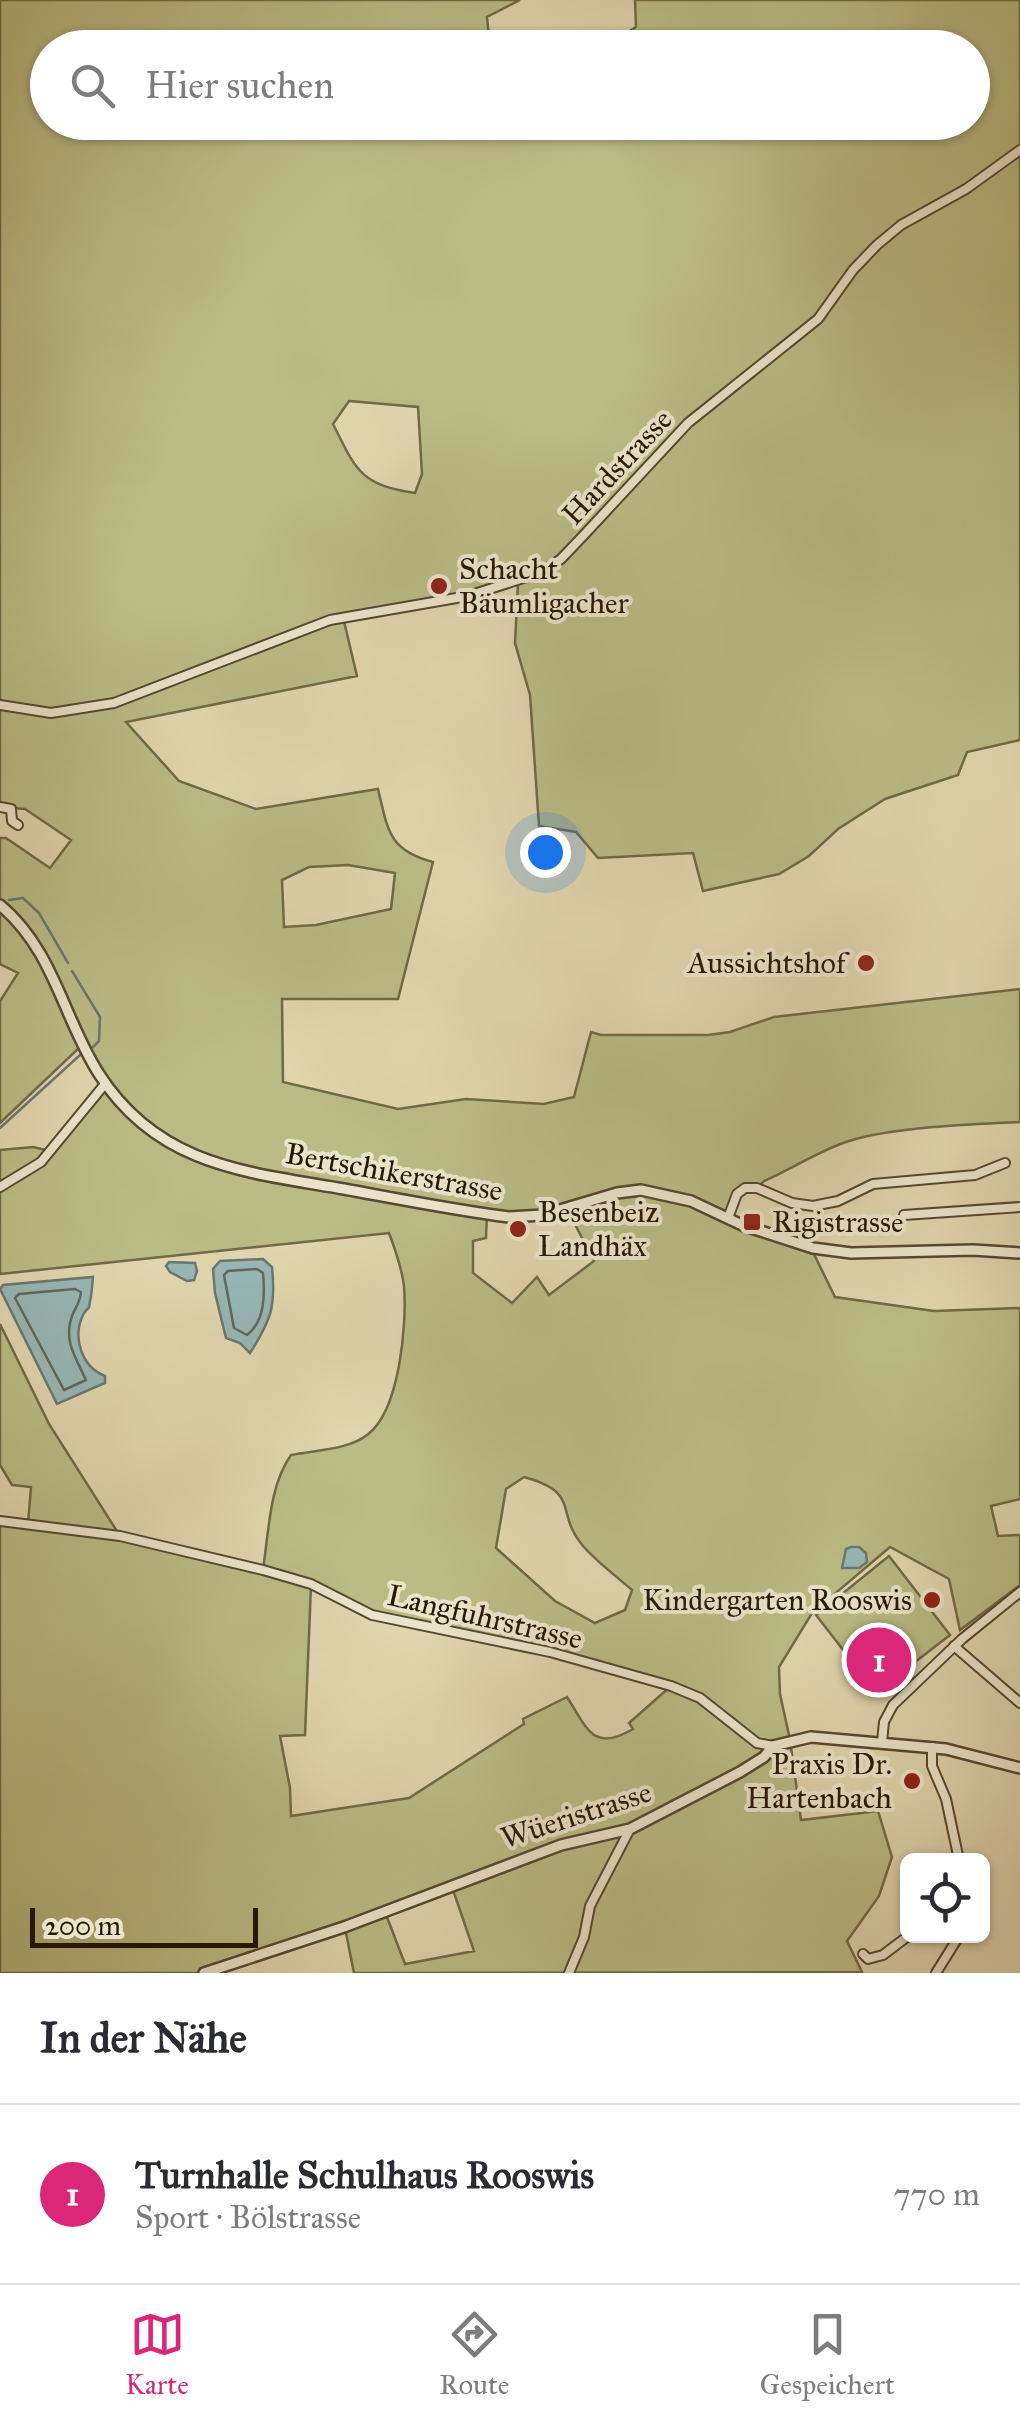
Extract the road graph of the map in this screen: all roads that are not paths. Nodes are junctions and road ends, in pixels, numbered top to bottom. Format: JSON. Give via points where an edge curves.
{"nodes":[{"id":1,"x":1020,"y":150,"type":"edge"},
{"id":2,"x":0,"y":705,"type":"edge"},
{"id":3,"x":0,"y":807,"type":"edge"},
{"id":4,"x":18,"y":825,"type":"dead end"},
{"id":5,"x":0,"y":905,"type":"edge"},
{"id":6,"x":105,"y":1084,"type":"junction"},
{"id":7,"x":1004,"y":1163,"type":"dead end"},
{"id":8,"x":0,"y":1186,"type":"edge"},
{"id":9,"x":1020,"y":1207,"type":"edge"},
{"id":10,"x":904,"y":1215,"type":"dead end"},
{"id":11,"x":728,"y":1218,"type":"junction"},
{"id":12,"x":1020,"y":1253,"type":"edge"},
{"id":13,"x":0,"y":1521,"type":"edge"},
{"id":14,"x":1020,"y":1592,"type":"edge"},
{"id":15,"x":954,"y":1646,"type":"junction"},
{"id":16,"x":1020,"y":1703,"type":"edge"},
{"id":17,"x":882,"y":1742,"type":"junction"},
{"id":18,"x":773,"y":1746,"type":"junction"},
{"id":19,"x":932,"y":1747,"type":"junction"},
{"id":20,"x":1020,"y":1768,"type":"edge"},
{"id":21,"x":630,"y":1829,"type":"junction"},
{"id":22,"x":958,"y":1853,"type":"edge"},
{"id":23,"x":900,"y":1942,"type":"edge"},
{"id":24,"x":955,"y":1943,"type":"edge"},
{"id":25,"x":864,"y":1954,"type":"dead end"},
{"id":26,"x":204,"y":1973,"type":"edge"},
{"id":27,"x":568,"y":1973,"type":"edge"},
{"id":28,"x":936,"y":1973,"type":"edge"}],
"edges":[{"from":1,"to":2,"type":"street","name":"Hardstrasse","via":[[877,244],[818,319],[688,423],[542,572],[468,596],[330,620],[114,704],[51,713]]},
{"from":3,"to":4,"type":"street","via":[[11,808]]},
{"from":5,"to":6,"type":"street","name":"Bertschikerstrasse","via":[[40,951]]},
{"from":6,"to":8,"type":"street","via":[[41,1162]]},
{"from":6,"to":11,"type":"street","name":"Bertschikerstrasse","via":[[149,1130],[209,1163],[244,1172],[509,1218],[641,1190]]},
{"from":7,"to":11,"type":"street","via":[[975,1174],[874,1184],[813,1206],[745,1188]]},
{"from":9,"to":10,"type":"street"},
{"from":11,"to":12,"type":"street","name":"Bertschikerstrasse","via":[[812,1248],[851,1253]]},
{"from":13,"to":18,"type":"street","name":"Langfuhrstrasse","via":[[120,1536],[282,1575],[372,1615],[550,1652],[671,1686],[712,1706],[757,1743]]},
{"from":14,"to":15,"type":"street"},
{"from":15,"to":16,"type":"street"},
{"from":15,"to":17,"type":"street","via":[[893,1705]]},
{"from":17,"to":18,"type":"street","name":"Wüeristrasse","via":[[811,1737]]},
{"from":17,"to":19,"type":"street","name":"Wüeristrasse"},
{"from":18,"to":21,"type":"street","name":"Wüeristrasse","via":[[740,1772]]},
{"from":19,"to":20,"type":"street","name":"Wüeristrasse"},
{"from":19,"to":22,"type":"street"},
{"from":21,"to":26,"type":"street","name":"Wüeristrasse","via":[[544,1851]]},
{"from":21,"to":27,"type":"street","via":[[590,1906]]},
{"from":23,"to":25,"type":"street","via":[[883,1955]]},
{"from":24,"to":28,"type":"street"}]}
